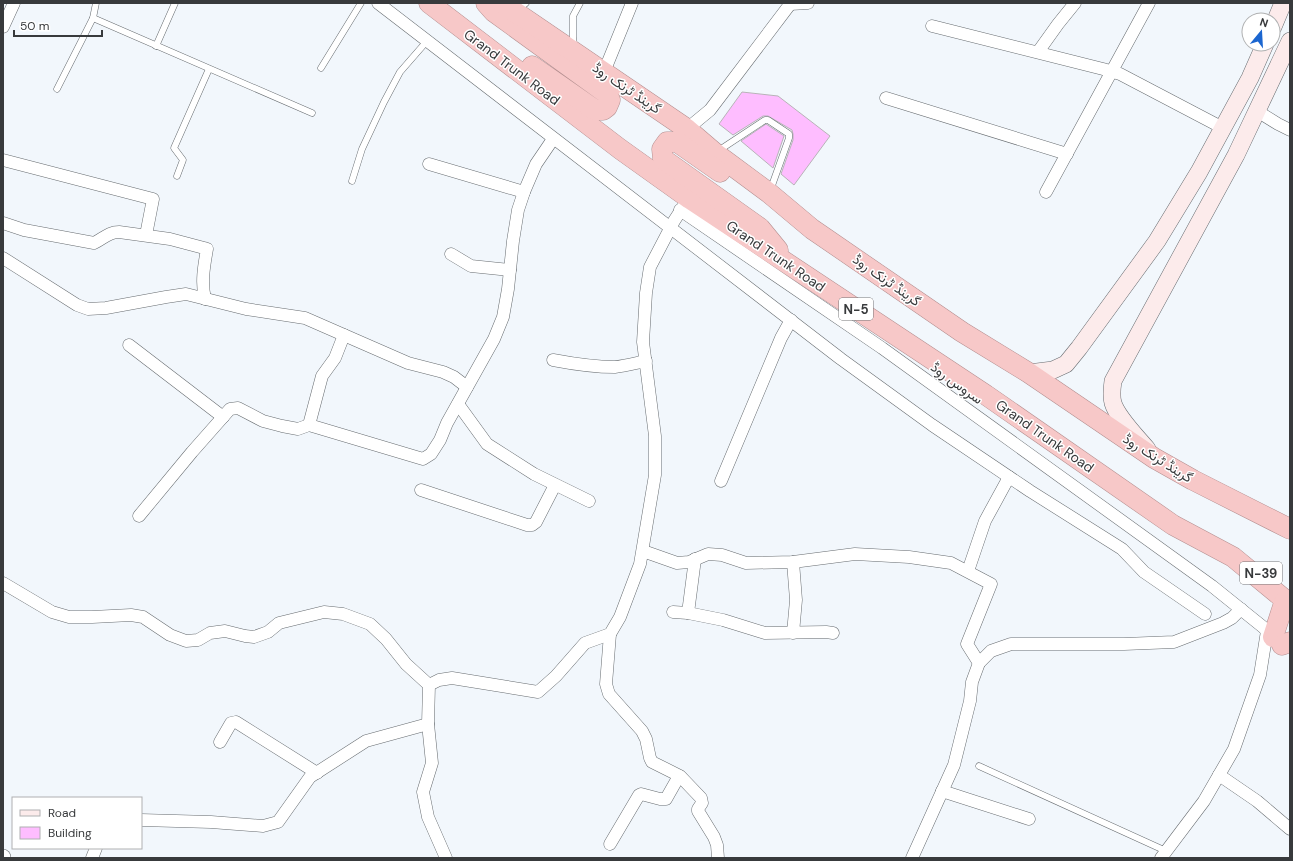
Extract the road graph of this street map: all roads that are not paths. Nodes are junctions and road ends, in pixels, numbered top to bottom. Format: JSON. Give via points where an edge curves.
{"nodes":[{"id":1,"x":14,"y":3,"type":"edge"},
{"id":2,"x":96,"y":3,"type":"edge"},
{"id":3,"x":175,"y":3,"type":"edge"},
{"id":4,"x":361,"y":3,"type":"edge"},
{"id":5,"x":378,"y":3,"type":"edge"},
{"id":6,"x":486,"y":3,"type":"edge"},
{"id":7,"x":580,"y":3,"type":"edge"},
{"id":8,"x":632,"y":3,"type":"edge"},
{"id":9,"x":808,"y":3,"type":"edge"},
{"id":10,"x":1075,"y":3,"type":"edge"},
{"id":11,"x":1149,"y":3,"type":"edge"},
{"id":12,"x":429,"y":4,"type":"edge"},
{"id":13,"x":512,"y":4,"type":"edge"},
{"id":14,"x":791,"y":4,"type":"edge"},
{"id":15,"x":93,"y":18,"type":"junction"},
{"id":16,"x":932,"y":26,"type":"dead end"},
{"id":17,"x":3,"y":27,"type":"edge"},
{"id":18,"x":427,"y":41,"type":"junction"},
{"id":19,"x":1290,"y":41,"type":"edge"},
{"id":20,"x":156,"y":46,"type":"junction"},
{"id":21,"x":1038,"y":52,"type":"junction"},
{"id":22,"x":1261,"y":52,"type":"edge"},
{"id":23,"x":576,"y":53,"type":"junction"},
{"id":24,"x":321,"y":68,"type":"dead end"},
{"id":25,"x":210,"y":69,"type":"junction"},
{"id":26,"x":604,"y":72,"type":"junction"},
{"id":27,"x":1112,"y":72,"type":"junction"},
{"id":28,"x":57,"y":89,"type":"dead end"},
{"id":29,"x":886,"y":98,"type":"dead end"},
{"id":30,"x":1257,"y":111,"type":"junction"},
{"id":31,"x":312,"y":113,"type":"dead end"},
{"id":32,"x":1223,"y":128,"type":"junction"},
{"id":33,"x":687,"y":129,"type":"junction"},
{"id":34,"x":1290,"y":130,"type":"edge"},
{"id":35,"x":553,"y":139,"type":"junction"},
{"id":36,"x":714,"y":153,"type":"junction"},
{"id":37,"x":1067,"y":154,"type":"junction"},
{"id":38,"x":3,"y":160,"type":"edge"},
{"id":39,"x":429,"y":164,"type":"dead end"},
{"id":40,"x":177,"y":176,"type":"dead end"},
{"id":41,"x":352,"y":181,"type":"dead end"},
{"id":42,"x":524,"y":192,"type":"junction"},
{"id":43,"x":1046,"y":192,"type":"dead end"},
{"id":44,"x":769,"y":193,"type":"junction"},
{"id":45,"x":685,"y":204,"type":"junction"},
{"id":46,"x":3,"y":223,"type":"edge"},
{"id":47,"x":670,"y":228,"type":"junction"},
{"id":48,"x":812,"y":229,"type":"junction"},
{"id":49,"x":146,"y":236,"type":"junction"},
{"id":50,"x":451,"y":254,"type":"dead end"},
{"id":51,"x":3,"y":258,"type":"edge"},
{"id":52,"x":792,"y":267,"type":"junction"},
{"id":53,"x":510,"y":270,"type":"junction"},
{"id":54,"x":205,"y":299,"type":"junction"},
{"id":55,"x":791,"y":320,"type":"junction"},
{"id":56,"x":344,"y":335,"type":"junction"},
{"id":57,"x":130,"y":345,"type":"dead end"},
{"id":58,"x":554,"y":360,"type":"dead end"},
{"id":59,"x":646,"y":361,"type":"junction"},
{"id":60,"x":1029,"y":372,"type":"junction"},
{"id":61,"x":467,"y":387,"type":"junction"},
{"id":62,"x":458,"y":404,"type":"junction"},
{"id":63,"x":223,"y":417,"type":"junction"},
{"id":64,"x":309,"y":425,"type":"junction"},
{"id":65,"x":1154,"y":458,"type":"junction"},
{"id":66,"x":1009,"y":477,"type":"junction"},
{"id":67,"x":721,"y":481,"type":"dead end"},
{"id":68,"x":555,"y":485,"type":"junction"},
{"id":69,"x":421,"y":490,"type":"dead end"},
{"id":70,"x":588,"y":501,"type":"dead end"},
{"id":71,"x":139,"y":516,"type":"dead end"},
{"id":72,"x":1288,"y":525,"type":"edge"},
{"id":73,"x":642,"y":551,"type":"junction"},
{"id":74,"x":695,"y":559,"type":"junction"},
{"id":75,"x":793,"y":562,"type":"junction"},
{"id":76,"x":968,"y":571,"type":"junction"},
{"id":77,"x":3,"y":583,"type":"edge"},
{"id":78,"x":1288,"y":598,"type":"edge"},
{"id":79,"x":1241,"y":609,"type":"junction"},
{"id":80,"x":673,"y":612,"type":"dead end"},
{"id":81,"x":688,"y":613,"type":"junction"},
{"id":82,"x":1205,"y":614,"type":"dead end"},
{"id":83,"x":793,"y":633,"type":"junction"},
{"id":84,"x":833,"y":633,"type":"dead end"},
{"id":85,"x":610,"y":634,"type":"junction"},
{"id":86,"x":1280,"y":641,"type":"edge"},
{"id":87,"x":979,"y":663,"type":"junction"},
{"id":88,"x":429,"y":685,"type":"junction"},
{"id":89,"x":428,"y":724,"type":"junction"},
{"id":90,"x":220,"y":742,"type":"dead end"},
{"id":91,"x":979,"y":766,"type":"dead end"},
{"id":92,"x":317,"y":773,"type":"junction"},
{"id":93,"x":1220,"y":775,"type":"junction"},
{"id":94,"x":679,"y":776,"type":"junction"},
{"id":95,"x":942,"y":791,"type":"junction"},
{"id":96,"x":1029,"y":819,"type":"dead end"},
{"id":97,"x":142,"y":820,"type":"edge"},
{"id":98,"x":1290,"y":829,"type":"edge"},
{"id":99,"x":610,"y":844,"type":"dead end"},
{"id":100,"x":1164,"y":854,"type":"edge"},
{"id":101,"x":446,"y":858,"type":"edge"},
{"id":102,"x":718,"y":858,"type":"edge"},
{"id":103,"x":912,"y":858,"type":"edge"}],
"edges":[{"from":1,"to":17,"type":"street"},
{"from":2,"to":15,"type":"lane"},
{"from":3,"to":20,"type":"lane"},
{"from":4,"to":24,"type":"lane"},
{"from":5,"to":18,"type":"street"},
{"from":6,"to":12,"type":"highway","via":[[494,12],[607,94],[610,100],[607,107],[595,110],[482,31]]},
{"from":7,"to":23,"type":"lane","via":[[573,16],[572,37]]},
{"from":8,"to":26,"type":"street"},
{"from":9,"to":14,"type":"street"},
{"from":10,"to":21,"type":"street"},
{"from":11,"to":27,"type":"street"},
{"from":12,"to":45,"type":"highway","name":"Grand Trunk Road","number":"N-5","via":[[620,149]]},
{"from":13,"to":23,"type":"highway","name":"گرینڈ ٹرنک روڈ"},
{"from":14,"to":33,"type":"street","via":[[710,110]]},
{"from":15,"to":20,"type":"lane"},
{"from":15,"to":28,"type":"lane"},
{"from":16,"to":21,"type":"street"},
{"from":18,"to":35,"type":"street"},
{"from":18,"to":41,"type":"lane","via":[[400,72],[362,149]]},
{"from":19,"to":30,"type":"main road"},
{"from":20,"to":25,"type":"lane"},
{"from":21,"to":27,"type":"street"},
{"from":22,"to":32,"type":"main road"},
{"from":23,"to":26,"type":"highway","name":"گرینڈ ٹرنک روڈ"},
{"from":25,"to":31,"type":"lane"},
{"from":25,"to":40,"type":"lane","via":[[174,148],[182,160]]},
{"from":26,"to":33,"type":"highway","name":"گرینڈ ٹرنک روڈ"},
{"from":27,"to":32,"type":"street"},
{"from":27,"to":37,"type":"street"},
{"from":29,"to":37,"type":"street"},
{"from":30,"to":34,"type":"street"},
{"from":30,"to":65,"type":"main road","via":[[1236,155],[1113,381],[1113,403],[1118,413]]},
{"from":32,"to":60,"type":"main road","via":[[1157,240],[1066,364],[1053,370]]},
{"from":33,"to":36,"type":"highway","name":"گرینڈ ٹرنک روڈ"},
{"from":35,"to":42,"type":"street","via":[[536,164]]},
{"from":35,"to":47,"type":"street"},
{"from":36,"to":44,"type":"highway","name":"گرینڈ ٹرنک روڈ"},
{"from":36,"to":44,"type":"lane","via":[[765,120],[789,134]]},
{"from":37,"to":43,"type":"street"},
{"from":38,"to":49,"type":"street","via":[[153,199]]},
{"from":39,"to":42,"type":"street"},
{"from":42,"to":53,"type":"street","via":[[512,241]]},
{"from":44,"to":48,"type":"highway","name":"گرینڈ ٹرنک روڈ"},
{"from":45,"to":47,"type":"street"},
{"from":45,"to":52,"type":"highway","name":"Grand Trunk Road","number":"N-5"},
{"from":45,"to":79,"type":"street","name":"سروس روڈ"},
{"from":46,"to":49,"type":"street","via":[[24,230],[94,243],[113,232]]},
{"from":47,"to":55,"type":"street"},
{"from":47,"to":59,"type":"street","via":[[650,267],[643,342]]},
{"from":48,"to":52,"type":"highway","via":[[768,206],[677,142],[667,142],[662,149],[663,159],[760,228]]},
{"from":48,"to":60,"type":"highway","name":"گرینڈ ٹرنک روڈ","via":[[962,332]]},
{"from":49,"to":54,"type":"street","via":[[170,239],[207,249],[203,284]]},
{"from":50,"to":53,"type":"street","via":[[471,266]]},
{"from":51,"to":54,"type":"street","via":[[77,305],[88,309],[186,294]]},
{"from":52,"to":78,"type":"highway","name":"Grand Trunk Road","number":"N-5","via":[[986,395],[1173,525],[1233,556]]},
{"from":53,"to":61,"type":"street","via":[[503,317],[494,339]]},
{"from":54,"to":56,"type":"street","via":[[246,309],[305,318]]},
{"from":55,"to":66,"type":"street","via":[[932,425]]},
{"from":55,"to":67,"type":"street"},
{"from":56,"to":61,"type":"street","via":[[408,363],[443,372]]},
{"from":56,"to":64,"type":"street","via":[[335,358],[322,376]]},
{"from":57,"to":63,"type":"street"},
{"from":58,"to":59,"type":"street","via":[[600,367],[617,367]]},
{"from":59,"to":73,"type":"street","via":[[655,436],[655,475]]},
{"from":60,"to":65,"type":"highway","name":"گرینڈ ٹرنک روڈ"},
{"from":61,"to":62,"type":"street"},
{"from":62,"to":64,"type":"street","via":[[440,440],[423,459]]},
{"from":62,"to":68,"type":"street","via":[[487,444]]},
{"from":63,"to":64,"type":"street","via":[[230,409],[238,408],[263,421],[282,426],[298,429]]},
{"from":63,"to":71,"type":"street"},
{"from":65,"to":72,"type":"highway","name":"گرینڈ ٹرنک روڈ","via":[[1193,480]]},
{"from":66,"to":76,"type":"street","via":[[985,521]]},
{"from":66,"to":82,"type":"street","via":[[1122,548],[1144,572]]},
{"from":68,"to":69,"type":"street","via":[[536,522],[532,524]]},
{"from":68,"to":70,"type":"street"},
{"from":73,"to":74,"type":"street","via":[[677,563]]},
{"from":73,"to":85,"type":"street","via":[[640,564],[620,617]]},
{"from":74,"to":75,"type":"street","via":[[708,554],[722,555],[746,563]]},
{"from":74,"to":81,"type":"street"},
{"from":75,"to":76,"type":"street","via":[[855,554],[909,557],[951,563]]},
{"from":75,"to":83,"type":"street","via":[[796,600]]},
{"from":76,"to":87,"type":"street","via":[[991,584],[967,644]]},
{"from":77,"to":88,"type":"street","via":[[52,612],[68,617],[144,617],[170,635],[186,641],[198,640],[210,633],[225,631],[254,636],[268,632],[279,623],[324,612],[344,614],[370,624]]},
{"from":78,"to":86,"type":"highway"},
{"from":79,"to":86,"type":"street","name":"سروس روڈ"},
{"from":79,"to":87,"type":"street","via":[[1223,623],[1174,642],[1011,644],[991,651]]},
{"from":80,"to":81,"type":"street"},
{"from":81,"to":83,"type":"street","via":[[723,620],[765,634]]},
{"from":83,"to":84,"type":"street"},
{"from":85,"to":88,"type":"street","via":[[585,643],[538,692],[452,678]]},
{"from":85,"to":94,"type":"street","via":[[606,684],[609,694],[642,731],[652,762]]},
{"from":86,"to":93,"type":"street","via":[[1260,675],[1234,750]]},
{"from":87,"to":95,"type":"street","via":[[972,682],[970,701],[954,765]]},
{"from":88,"to":89,"type":"street"},
{"from":89,"to":92,"type":"street","via":[[366,741]]},
{"from":89,"to":101,"type":"street","via":[[432,762],[423,792],[428,817]]},
{"from":90,"to":92,"type":"street","via":[[231,723],[236,722]]},
{"from":91,"to":100,"type":"lane"},
{"from":92,"to":97,"type":"street","via":[[310,777],[278,822],[263,826]]},
{"from":93,"to":98,"type":"street","via":[[1257,801]]},
{"from":93,"to":100,"type":"street"},
{"from":94,"to":99,"type":"street","via":[[666,799],[639,795]]},
{"from":94,"to":102,"type":"street","via":[[701,798],[702,803],[698,811],[714,837]]},
{"from":95,"to":96,"type":"street"},
{"from":95,"to":103,"type":"street"}]}
